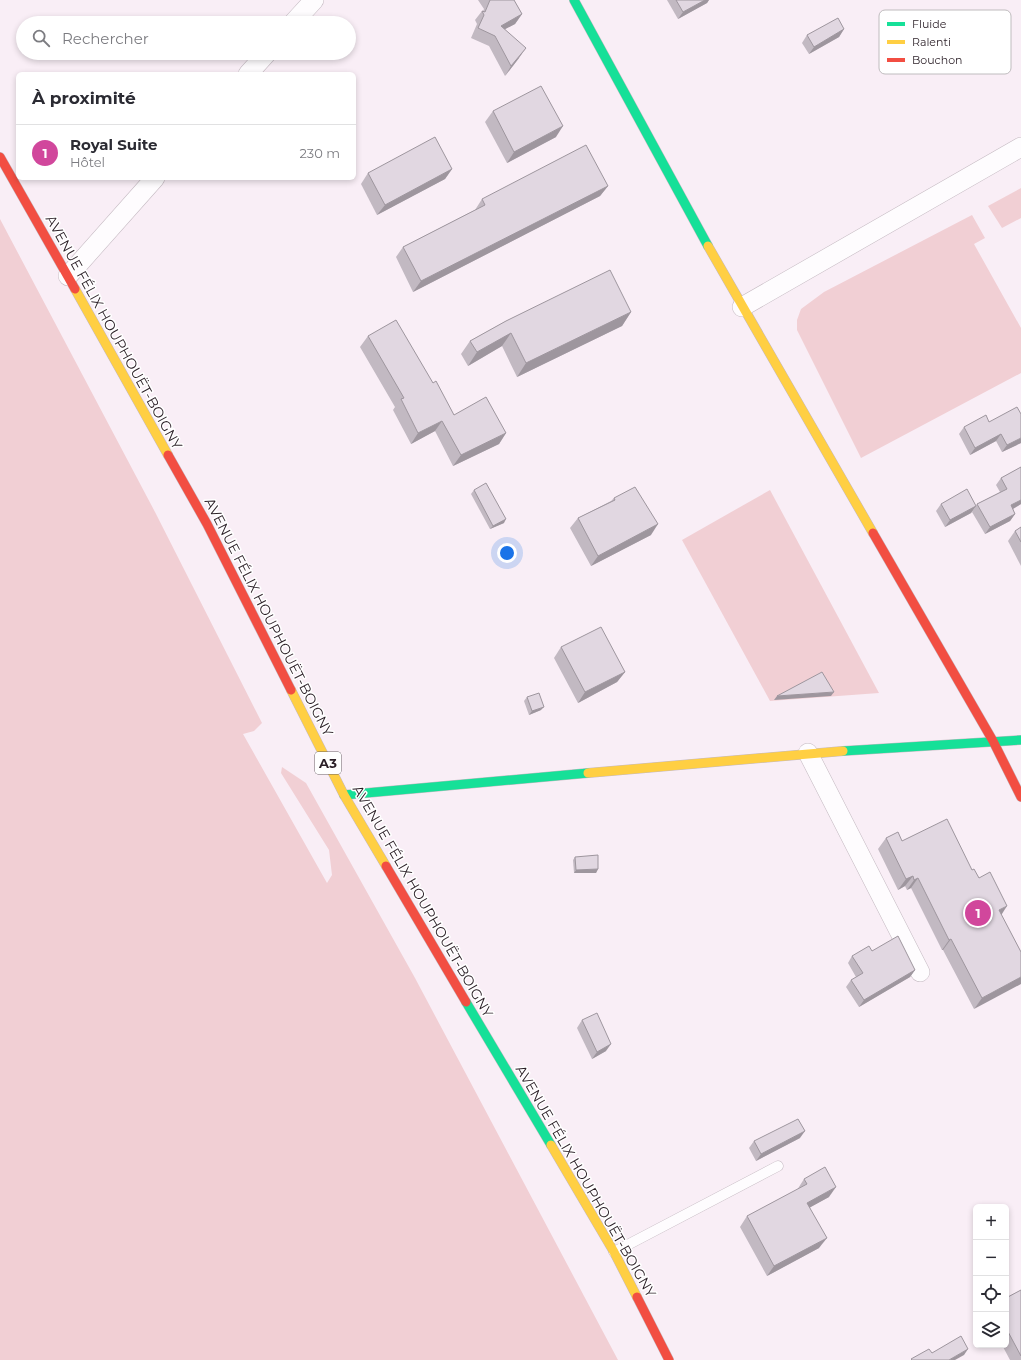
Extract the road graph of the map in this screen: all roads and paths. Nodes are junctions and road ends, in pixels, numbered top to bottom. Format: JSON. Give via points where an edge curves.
{"nodes":[{"id":1,"x":314,"y":0,"type":"edge"},
{"id":2,"x":574,"y":0,"type":"edge"},
{"id":3,"x":299,"y":16,"type":"edge"},
{"id":4,"x":261,"y":60,"type":"edge"},
{"id":5,"x":250,"y":72,"type":"edge"},
{"id":6,"x":1021,"y":148,"type":"edge"},
{"id":7,"x":0,"y":157,"type":"edge"},
{"id":8,"x":153,"y":180,"type":"edge"},
{"id":9,"x":68,"y":276,"type":"junction"},
{"id":10,"x":742,"y":307,"type":"junction"},
{"id":11,"x":1021,"y":740,"type":"edge"},
{"id":12,"x":993,"y":741,"type":"junction"},
{"id":13,"x":808,"y":753,"type":"junction"},
{"id":14,"x":344,"y":795,"type":"junction"},
{"id":15,"x":1021,"y":797,"type":"edge"},
{"id":16,"x":920,"y":972,"type":"dead end"},
{"id":17,"x":778,"y":1166,"type":"dead end"},
{"id":18,"x":614,"y":1252,"type":"junction"},
{"id":19,"x":669,"y":1360,"type":"edge"}],
"edges":[{"from":1,"to":3,"type":"street"},
{"from":2,"to":10,"type":"main road"},
{"from":4,"to":5,"type":"street"},
{"from":6,"to":10,"type":"street"},
{"from":7,"to":9,"type":"main road","name":"AVENUE FÉLIX HOUPHOUËT-BOIGNY","number":"A3"},
{"from":8,"to":9,"type":"street"},
{"from":9,"to":14,"type":"main road","name":"AVENUE FÉLIX HOUPHOUËT-BOIGNY","number":"A3","via":[[207,524]]},
{"from":10,"to":12,"type":"main road"},
{"from":11,"to":12,"type":"main road"},
{"from":12,"to":13,"type":"main road"},
{"from":12,"to":15,"type":"main road"},
{"from":13,"to":14,"type":"main road"},
{"from":13,"to":16,"type":"street"},
{"from":14,"to":18,"type":"main road","name":"AVENUE FÉLIX HOUPHOUËT-BOIGNY","number":"A3"},
{"from":17,"to":18,"type":"lane"},
{"from":18,"to":19,"type":"main road","name":"AVENUE FÉLIX HOUPHOUËT-BOIGNY","number":"A3"}]}
